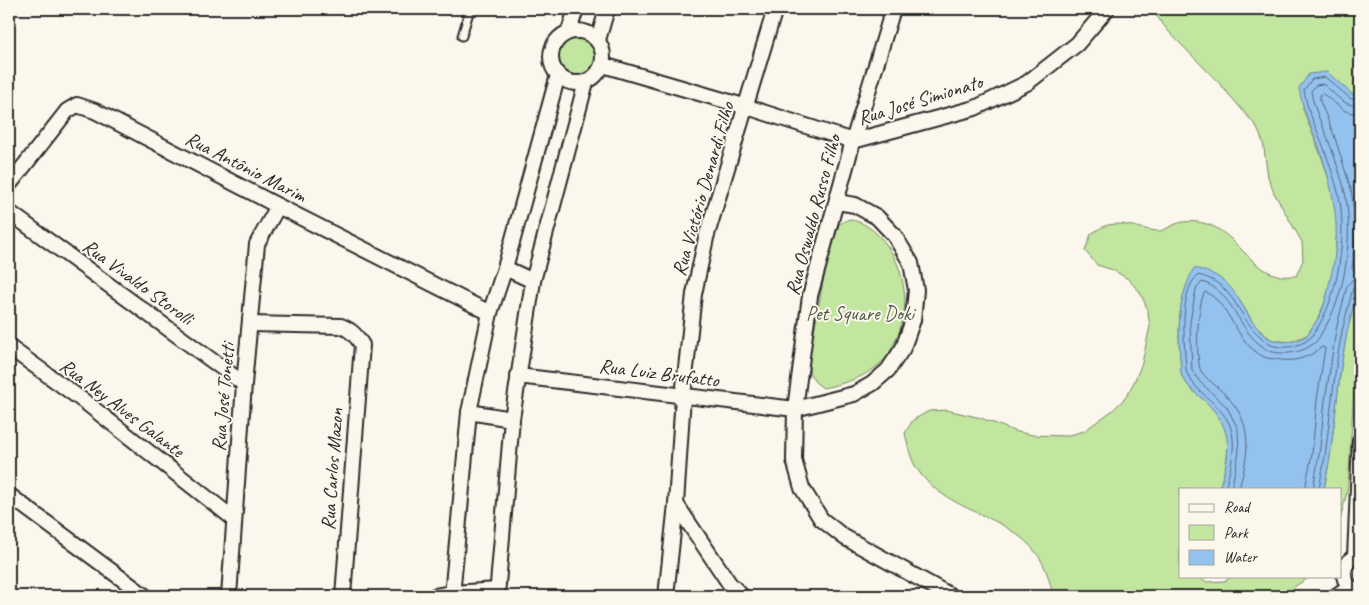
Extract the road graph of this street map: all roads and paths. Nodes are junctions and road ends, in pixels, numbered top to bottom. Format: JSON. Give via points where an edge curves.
{"nodes":[{"id":1,"x":470,"y":9,"type":"edge"},
{"id":2,"x":576,"y":9,"type":"edge"},
{"id":3,"x":607,"y":9,"type":"edge"},
{"id":4,"x":775,"y":9,"type":"edge"},
{"id":5,"x":1107,"y":9,"type":"edge"},
{"id":6,"x":896,"y":10,"type":"edge"},
{"id":7,"x":569,"y":31,"type":"junction"},
{"id":8,"x":462,"y":36,"type":"dead end"},
{"id":9,"x":598,"y":40,"type":"junction"},
{"id":10,"x":603,"y":65,"type":"junction"},
{"id":11,"x":558,"y":75,"type":"junction"},
{"id":12,"x":586,"y":82,"type":"junction"},
{"id":13,"x":747,"y":107,"type":"junction"},
{"id":14,"x":853,"y":141,"type":"junction"},
{"id":15,"x":9,"y":185,"type":"edge"},
{"id":16,"x":837,"y":202,"type":"junction"},
{"id":17,"x":278,"y":206,"type":"junction"},
{"id":18,"x":9,"y":212,"type":"edge"},
{"id":19,"x":505,"y":268,"type":"junction"},
{"id":20,"x":533,"y":281,"type":"junction"},
{"id":21,"x":490,"y":312,"type":"junction"},
{"id":22,"x":250,"y":324,"type":"junction"},
{"id":23,"x":9,"y":347,"type":"edge"},
{"id":24,"x":518,"y":376,"type":"junction"},
{"id":25,"x":244,"y":384,"type":"junction"},
{"id":26,"x":683,"y":396,"type":"junction"},
{"id":27,"x":795,"y":409,"type":"junction"},
{"id":28,"x":469,"y":412,"type":"junction"},
{"id":29,"x":512,"y":419,"type":"junction"},
{"id":30,"x":1360,"y":441,"type":"edge"},
{"id":31,"x":9,"y":495,"type":"edge"},
{"id":32,"x":676,"y":504,"type":"junction"},
{"id":33,"x":234,"y":519,"type":"junction"},
{"id":34,"x":1358,"y":556,"type":"edge"},
{"id":35,"x":1355,"y":590,"type":"edge"},
{"id":36,"x":497,"y":593,"type":"edge"},
{"id":37,"x":452,"y":595,"type":"edge"},
{"id":38,"x":145,"y":596,"type":"edge"},
{"id":39,"x":229,"y":596,"type":"edge"},
{"id":40,"x":343,"y":596,"type":"edge"},
{"id":41,"x":435,"y":596,"type":"edge"},
{"id":42,"x":666,"y":596,"type":"edge"},
{"id":43,"x":742,"y":596,"type":"edge"},
{"id":44,"x":950,"y":596,"type":"edge"},
{"id":45,"x":1336,"y":596,"type":"edge"}],
"edges":[{"from":1,"to":8,"type":"lane"},
{"from":2,"to":7,"type":"street"},
{"from":3,"to":9,"type":"street"},
{"from":4,"to":13,"type":"street","name":"Rua Victório Denardi Filho"},
{"from":5,"to":14,"type":"street","name":"Rua José Simionato","via":[[1077,44],[1027,83],[975,108]]},
{"from":6,"to":14,"type":"street","name":"Rua Oswaldo Russo Filho"},
{"from":7,"to":9,"type":"street","via":[[585,31]]},
{"from":7,"to":11,"type":"street","via":[[559,38],[552,50],[552,64]]},
{"from":9,"to":10,"type":"street","via":[[604,52]]},
{"from":10,"to":12,"type":"street"},
{"from":10,"to":13,"type":"street","name":"Rua José Simionato"},
{"from":11,"to":12,"type":"street","via":[[571,83]]},
{"from":11,"to":19,"type":"street"},
{"from":12,"to":20,"type":"street"},
{"from":13,"to":14,"type":"street","name":"Rua José Simionato"},
{"from":13,"to":26,"type":"street","name":"Rua Victório Denardi Filho","via":[[706,238],[694,294]]},
{"from":14,"to":16,"type":"street","name":"Rua Oswaldo Russo Filho"},
{"from":15,"to":17,"type":"street","name":"Rua Antônio Marim","via":[[67,111],[78,105]]},
{"from":16,"to":27,"type":"street","name":"Rua Oswaldo Russo Filho","via":[[810,296]]},
{"from":16,"to":27,"type":"street","via":[[855,205],[877,217],[894,235],[911,263],[916,290],[912,320],[903,348],[888,370],[872,384],[854,394]]},
{"from":17,"to":21,"type":"street","name":"Rua Antônio Marim"},
{"from":17,"to":22,"type":"street","name":"Rua José Tonetti","via":[[258,244]]},
{"from":18,"to":25,"type":"street","name":"Rua Vivaldo Storolli"},
{"from":19,"to":20,"type":"street"},
{"from":19,"to":21,"type":"street"},
{"from":20,"to":24,"type":"street"},
{"from":21,"to":28,"type":"street"},
{"from":22,"to":25,"type":"street","name":"Rua José Tonetti"},
{"from":22,"to":40,"type":"street","name":"Rua Carlos Mazon","via":[[341,326],[351,330],[362,345]]},
{"from":23,"to":33,"type":"street","name":"Rua Ney Alves Galante"},
{"from":24,"to":26,"type":"street","name":"Rua Luiz Brufatto"},
{"from":24,"to":29,"type":"street"},
{"from":25,"to":33,"type":"street","name":"Rua José Tonetti"},
{"from":26,"to":27,"type":"street","name":"Rua Luiz Brufatto"},
{"from":26,"to":32,"type":"street","name":"Rua Victório Denardi Filho"},
{"from":27,"to":44,"type":"street","name":"Rua Oswaldo Russo Filho","via":[[794,460],[802,488],[821,519],[844,537]]},
{"from":28,"to":29,"type":"street"},
{"from":28,"to":37,"type":"street"},
{"from":29,"to":36,"type":"street"},
{"from":30,"to":34,"type":"street"},
{"from":31,"to":38,"type":"street"},
{"from":32,"to":42,"type":"street","name":"Rua Victório Denardi Filho"},
{"from":32,"to":43,"type":"street","via":[[729,583]]},
{"from":33,"to":39,"type":"street","name":"Rua José Tonetti"},
{"from":34,"to":35,"type":"street","via":[[1350,560],[1344,570],[1346,582]]},
{"from":35,"to":45,"type":"street"},
{"from":36,"to":37,"type":"street"},
{"from":37,"to":41,"type":"street"}]}
